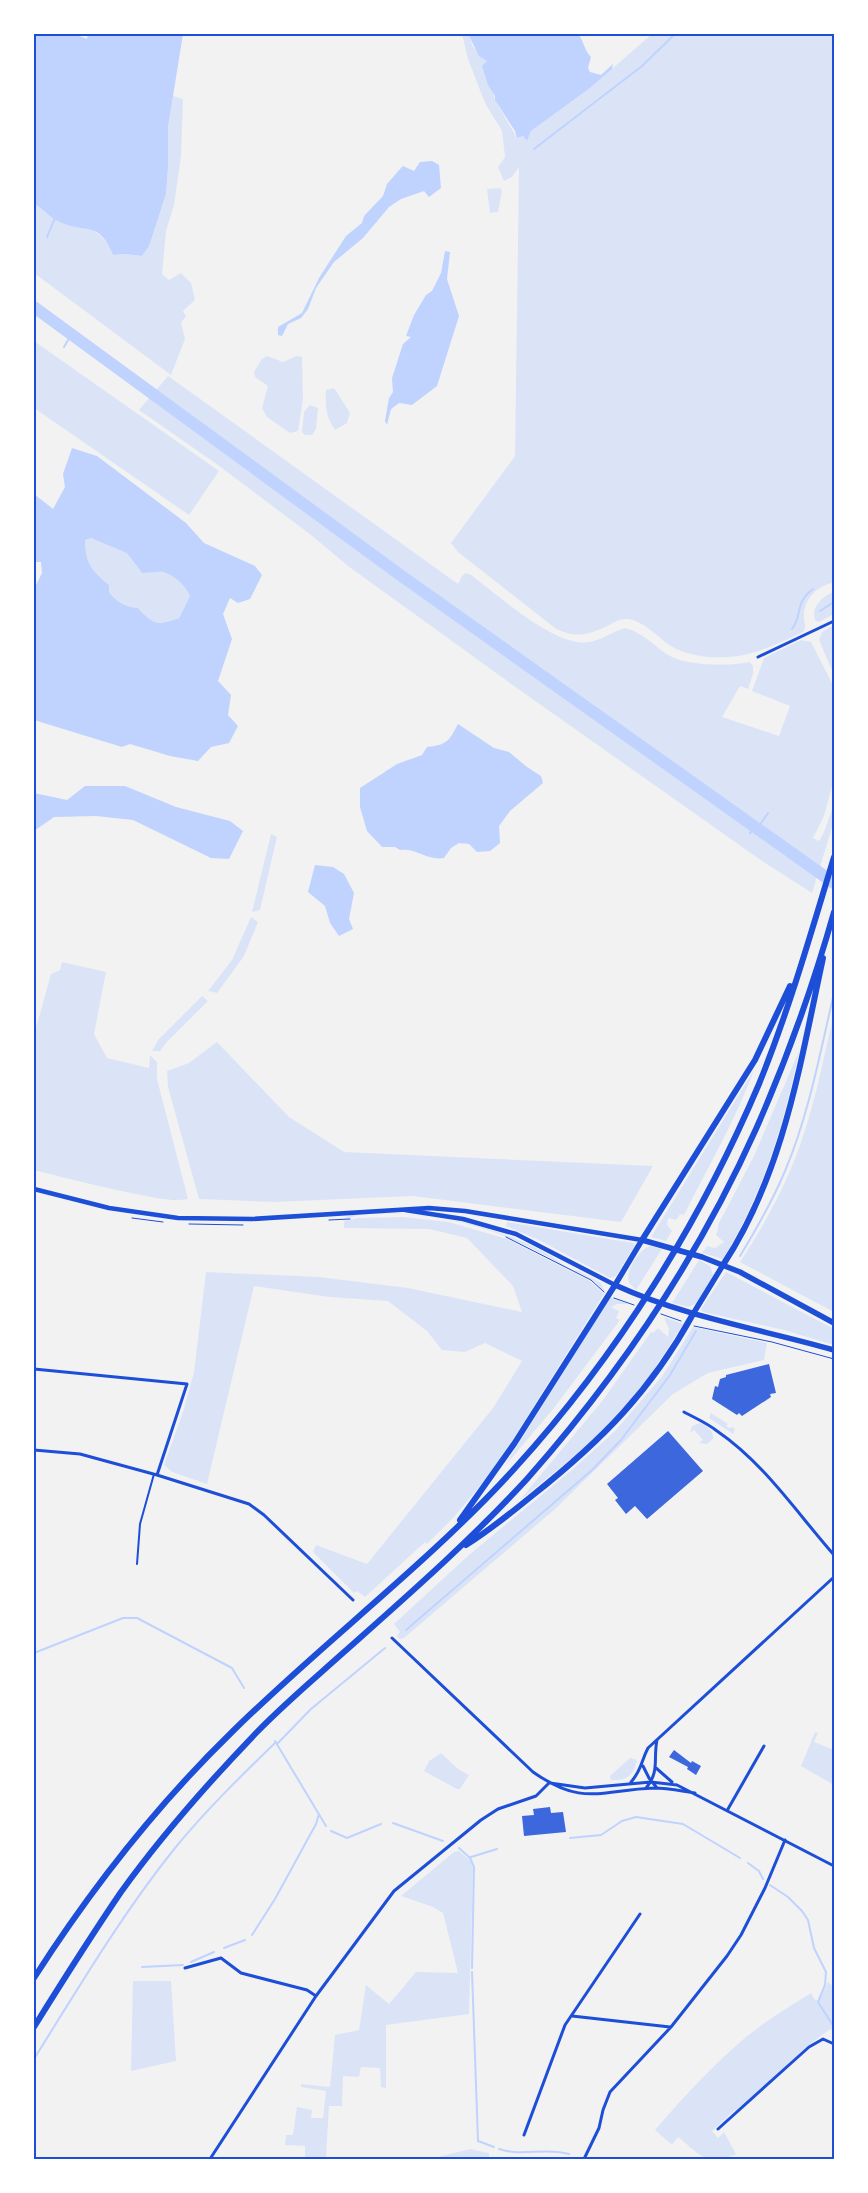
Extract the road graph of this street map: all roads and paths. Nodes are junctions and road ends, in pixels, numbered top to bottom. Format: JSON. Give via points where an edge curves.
{"nodes":[{"id":1,"x":834,"y":621,"type":"edge"},
{"id":2,"x":758,"y":657,"type":"dead end"},
{"id":3,"x":834,"y":857,"type":"edge"},
{"id":4,"x":834,"y":912,"type":"edge"},
{"id":5,"x":831,"y":922,"type":"junction"},
{"id":6,"x":804,"y":955,"type":"junction"},
{"id":7,"x":34,"y":1189,"type":"edge"},
{"id":8,"x":396,"y":1209,"type":"junction"},
{"id":9,"x":128,"y":1217,"type":"dead end"},
{"id":10,"x":353,"y":1218,"type":"dead end"},
{"id":11,"x":327,"y":1220,"type":"dead end"},
{"id":12,"x":167,"y":1222,"type":"dead end"},
{"id":13,"x":183,"y":1224,"type":"dead end"},
{"id":14,"x":247,"y":1225,"type":"dead end"},
{"id":15,"x":503,"y":1236,"type":"dead end"},
{"id":16,"x":642,"y":1240,"type":"junction"},
{"id":17,"x":723,"y":1265,"type":"junction"},
{"id":18,"x":614,"y":1285,"type":"junction"},
{"id":19,"x":602,"y":1291,"type":"dead end"},
{"id":20,"x":611,"y":1297,"type":"dead end"},
{"id":21,"x":635,"y":1305,"type":"dead end"},
{"id":22,"x":660,"y":1314,"type":"dead end"},
{"id":23,"x":693,"y":1314,"type":"junction"},
{"id":24,"x":685,"y":1323,"type":"dead end"},
{"id":25,"x":834,"y":1323,"type":"edge"},
{"id":26,"x":694,"y":1326,"type":"dead end"},
{"id":27,"x":834,"y":1350,"type":"edge"},
{"id":28,"x":834,"y":1359,"type":"edge"},
{"id":29,"x":34,"y":1368,"type":"edge"},
{"id":30,"x":684,"y":1412,"type":"dead end"},
{"id":31,"x":34,"y":1450,"type":"edge"},
{"id":32,"x":156,"y":1475,"type":"junction"},
{"id":33,"x":448,"y":1538,"type":"junction"},
{"id":34,"x":458,"y":1550,"type":"junction"},
{"id":35,"x":834,"y":1555,"type":"edge"},
{"id":36,"x":137,"y":1564,"type":"dead end"},
{"id":37,"x":834,"y":1577,"type":"edge"},
{"id":38,"x":352,"y":1600,"type":"dead end"},
{"id":39,"x":392,"y":1638,"type":"dead end"},
{"id":40,"x":657,"y":1740,"type":"junction"},
{"id":41,"x":764,"y":1746,"type":"dead end"},
{"id":42,"x":643,"y":1766,"type":"junction"},
{"id":43,"x":656,"y":1768,"type":"junction"},
{"id":44,"x":651,"y":1782,"type":"junction"},
{"id":45,"x":549,"y":1783,"type":"junction"},
{"id":46,"x":630,"y":1784,"type":"junction"},
{"id":47,"x":674,"y":1784,"type":"junction"},
{"id":48,"x":657,"y":1788,"type":"junction"},
{"id":49,"x":645,"y":1789,"type":"junction"},
{"id":50,"x":695,"y":1793,"type":"junction"},
{"id":51,"x":728,"y":1810,"type":"junction"},
{"id":52,"x":786,"y":1840,"type":"junction"},
{"id":53,"x":834,"y":1866,"type":"edge"},
{"id":54,"x":640,"y":1914,"type":"dead end"},
{"id":55,"x":185,"y":1968,"type":"dead end"},
{"id":56,"x":34,"y":1978,"type":"edge"},
{"id":57,"x":316,"y":1996,"type":"junction"},
{"id":58,"x":572,"y":2016,"type":"junction"},
{"id":59,"x":34,"y":2027,"type":"edge"},
{"id":60,"x":671,"y":2027,"type":"junction"},
{"id":61,"x":834,"y":2044,"type":"edge"},
{"id":62,"x":718,"y":2129,"type":"dead end"},
{"id":63,"x":524,"y":2136,"type":"dead end"},
{"id":64,"x":210,"y":2159,"type":"edge"},
{"id":65,"x":584,"y":2159,"type":"edge"}],
"edges":[{"from":1,"to":2,"type":"street"},
{"from":3,"to":6,"type":"highway"},
{"from":4,"to":5,"type":"highway"},
{"from":5,"to":17,"type":"highway","via":[[792,1101],[776,1158],[760,1198]]},
{"from":5,"to":34,"type":"highway","via":[[795,1033],[770,1096],[706,1228],[648,1323],[586,1409],[525,1480]]},
{"from":6,"to":16,"type":"highway","via":[[755,1060]]},
{"from":6,"to":33,"type":"highway","via":[[760,1080],[728,1153],[690,1223],[632,1317],[549,1429]]},
{"from":7,"to":8,"type":"street","via":[[125,1211],[198,1219],[252,1219]]},
{"from":8,"to":16,"type":"street","via":[[465,1211]]},
{"from":8,"to":18,"type":"street","via":[[463,1219],[516,1234]]},
{"from":9,"to":12,"type":"path"},
{"from":10,"to":11,"type":"path"},
{"from":13,"to":14,"type":"path"},
{"from":15,"to":19,"type":"path","via":[[592,1280]]},
{"from":16,"to":17,"type":"main road"},
{"from":16,"to":18,"type":"main road"},
{"from":17,"to":23,"type":"main road"},
{"from":17,"to":25,"type":"main road"},
{"from":18,"to":23,"type":"main road","via":[[653,1302]]},
{"from":18,"to":33,"type":"highway","via":[[514,1444]]},
{"from":20,"to":21,"type":"path"},
{"from":22,"to":24,"type":"path"},
{"from":23,"to":27,"type":"main road"},
{"from":23,"to":34,"type":"highway","via":[[646,1388],[590,1448],[486,1533]]},
{"from":26,"to":28,"type":"path"},
{"from":29,"to":32,"type":"street","via":[[188,1384]]},
{"from":30,"to":35,"type":"street","via":[[718,1431],[737,1447],[780,1490]]},
{"from":31,"to":32,"type":"street","via":[[80,1454]]},
{"from":32,"to":36,"type":"lane","via":[[140,1524]]},
{"from":32,"to":38,"type":"street","via":[[249,1504]]},
{"from":33,"to":56,"type":"highway","via":[[261,1704],[162,1805],[104,1876]]},
{"from":34,"to":59,"type":"highway","via":[[265,1724],[206,1786],[121,1893]]},
{"from":37,"to":40,"type":"street"},
{"from":39,"to":45,"type":"street","via":[[533,1772]]},
{"from":40,"to":42,"type":"street","via":[[648,1748]]},
{"from":40,"to":43,"type":"street"},
{"from":41,"to":51,"type":"street"},
{"from":42,"to":44,"type":"street"},
{"from":42,"to":46,"type":"street"},
{"from":43,"to":44,"type":"street"},
{"from":43,"to":47,"type":"street"},
{"from":44,"to":46,"type":"street"},
{"from":44,"to":47,"type":"street"},
{"from":44,"to":48,"type":"street"},
{"from":44,"to":49,"type":"street"},
{"from":45,"to":46,"type":"street","via":[[585,1788]]},
{"from":45,"to":49,"type":"street","via":[[567,1791],[592,1795]]},
{"from":45,"to":57,"type":"street","via":[[536,1796],[481,1820],[394,1891]]},
{"from":47,"to":50,"type":"street"},
{"from":48,"to":49,"type":"street"},
{"from":48,"to":50,"type":"street"},
{"from":50,"to":51,"type":"street"},
{"from":51,"to":52,"type":"street"},
{"from":52,"to":53,"type":"street"},
{"from":52,"to":60,"type":"street","via":[[741,1935]]},
{"from":54,"to":58,"type":"street"},
{"from":55,"to":57,"type":"street","via":[[221,1958],[241,1973],[307,1990]]},
{"from":57,"to":64,"type":"street"},
{"from":58,"to":60,"type":"street"},
{"from":58,"to":63,"type":"street","via":[[565,2025]]},
{"from":60,"to":65,"type":"street","via":[[610,2092],[599,2128]]},
{"from":61,"to":62,"type":"street","via":[[823,2039],[809,2047]]}]}
